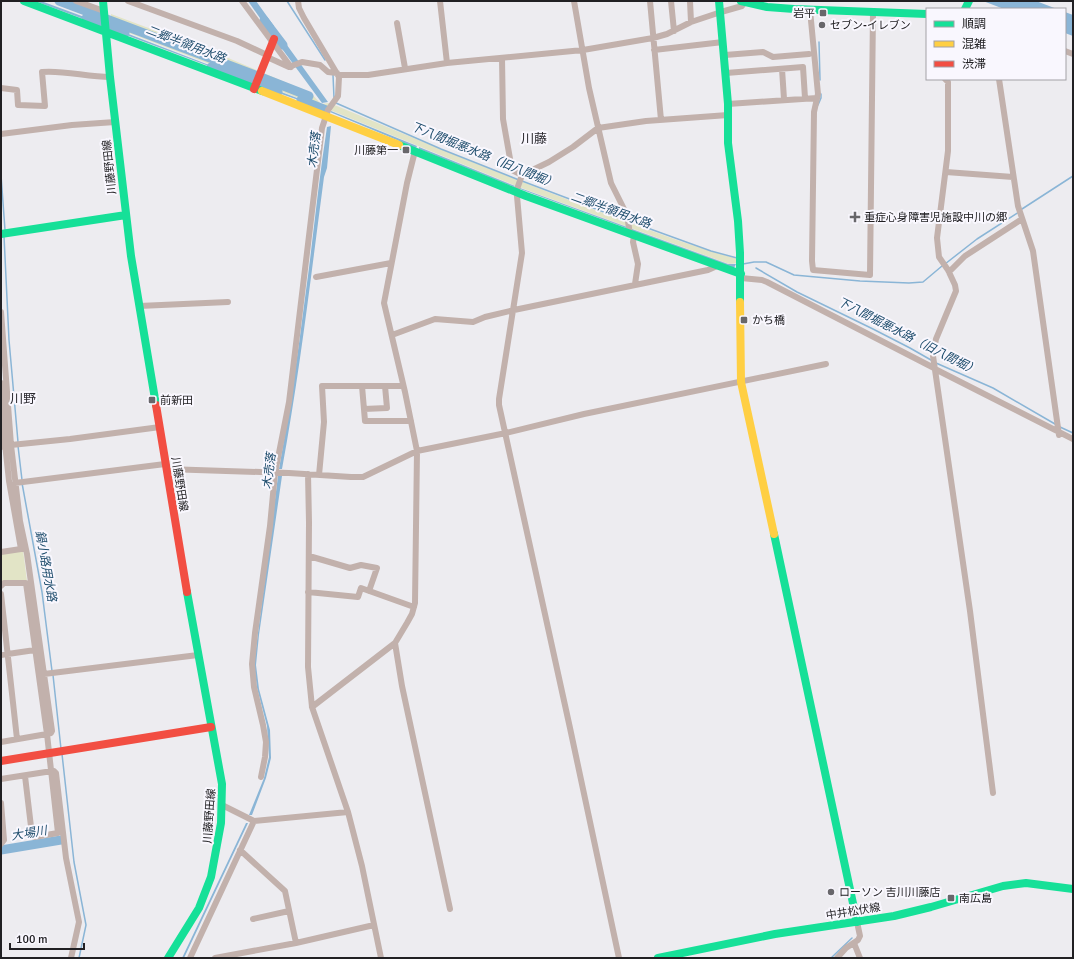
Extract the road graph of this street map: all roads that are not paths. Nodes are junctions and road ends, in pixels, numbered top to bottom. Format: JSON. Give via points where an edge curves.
{"nodes":[{"id":1,"x":24,"y":1,"type":"edge"},
{"id":2,"x":76,"y":1,"type":"edge"},
{"id":3,"x":103,"y":1,"type":"edge"},
{"id":4,"x":128,"y":1,"type":"edge"},
{"id":5,"x":242,"y":1,"type":"edge"},
{"id":6,"x":298,"y":1,"type":"edge"},
{"id":7,"x":440,"y":1,"type":"edge"},
{"id":8,"x":574,"y":1,"type":"edge"},
{"id":9,"x":650,"y":1,"type":"edge"},
{"id":10,"x":671,"y":1,"type":"edge"},
{"id":11,"x":690,"y":1,"type":"edge"},
{"id":12,"x":719,"y":1,"type":"edge"},
{"id":13,"x":743,"y":2,"type":"edge"},
{"id":14,"x":810,"y":10,"type":"junction"},
{"id":15,"x":873,"y":11,"type":"junction"},
{"id":16,"x":104,"y":12,"type":"junction"},
{"id":17,"x":721,"y":12,"type":"junction"},
{"id":18,"x":926,"y":14,"type":"edge"},
{"id":19,"x":691,"y":22,"type":"junction"},
{"id":20,"x":397,"y":23,"type":"dead end"},
{"id":21,"x":105,"y":30,"type":"junction"},
{"id":22,"x":674,"y":31,"type":"junction"},
{"id":23,"x":653,"y":38,"type":"junction"},
{"id":24,"x":274,"y":40,"type":"junction"},
{"id":25,"x":723,"y":42,"type":"junction"},
{"id":26,"x":583,"y":50,"type":"junction"},
{"id":27,"x":654,"y":50,"type":"junction"},
{"id":28,"x":809,"y":54,"type":"dead end"},
{"id":29,"x":725,"y":55,"type":"junction"},
{"id":30,"x":267,"y":56,"type":"junction"},
{"id":31,"x":774,"y":56,"type":"junction"},
{"id":32,"x":502,"y":58,"type":"junction"},
{"id":33,"x":447,"y":63,"type":"junction"},
{"id":34,"x":292,"y":67,"type":"junction"},
{"id":35,"x":405,"y":68,"type":"junction"},
{"id":36,"x":775,"y":69,"type":"junction"},
{"id":37,"x":782,"y":69,"type":"junction"},
{"id":38,"x":338,"y":74,"type":"junction"},
{"id":39,"x":726,"y":74,"type":"junction"},
{"id":40,"x":110,"y":77,"type":"junction"},
{"id":41,"x":947,"y":80,"type":"edge"},
{"id":42,"x":999,"y":80,"type":"edge"},
{"id":43,"x":256,"y":85,"type":"junction"},
{"id":44,"x":1,"y":88,"type":"edge"},
{"id":45,"x":805,"y":98,"type":"junction"},
{"id":46,"x":817,"y":98,"type":"junction"},
{"id":47,"x":784,"y":99,"type":"junction"},
{"id":48,"x":728,"y":104,"type":"junction"},
{"id":49,"x":330,"y":108,"type":"junction"},
{"id":50,"x":728,"y":115,"type":"junction"},
{"id":51,"x":661,"y":120,"type":"junction"},
{"id":52,"x":115,"y":122,"type":"junction"},
{"id":53,"x":598,"y":128,"type":"junction"},
{"id":54,"x":1,"y":134,"type":"edge"},
{"id":55,"x":415,"y":151,"type":"junction"},
{"id":56,"x":946,"y":172,"type":"junction"},
{"id":57,"x":522,"y":175,"type":"junction"},
{"id":58,"x":1013,"y":177,"type":"junction"},
{"id":59,"x":518,"y":189,"type":"junction"},
{"id":60,"x":126,"y":215,"type":"junction"},
{"id":61,"x":1022,"y":219,"type":"junction"},
{"id":62,"x":630,"y":230,"type":"junction"},
{"id":63,"x":1,"y":234,"type":"edge"},
{"id":64,"x":391,"y":262,"type":"junction"},
{"id":65,"x":717,"y":266,"type":"junction"},
{"id":66,"x":948,"y":271,"type":"junction"},
{"id":67,"x":741,"y":274,"type":"junction"},
{"id":68,"x":316,"y":277,"type":"dead end"},
{"id":69,"x":635,"y":284,"type":"junction"},
{"id":70,"x":228,"y":302,"type":"dead end"},
{"id":71,"x":139,"y":306,"type":"junction"},
{"id":72,"x":514,"y":310,"type":"junction"},
{"id":73,"x":1,"y":312,"type":"edge"},
{"id":74,"x":392,"y":335,"type":"junction"},
{"id":75,"x":2,"y":358,"type":"edge"},
{"id":76,"x":826,"y":364,"type":"dead end"},
{"id":77,"x":934,"y":368,"type":"junction"},
{"id":78,"x":741,"y":382,"type":"junction"},
{"id":79,"x":1,"y":383,"type":"edge"},
{"id":80,"x":362,"y":386,"type":"junction"},
{"id":81,"x":385,"y":386,"type":"junction"},
{"id":82,"x":403,"y":386,"type":"junction"},
{"id":83,"x":364,"y":409,"type":"junction"},
{"id":84,"x":411,"y":421,"type":"junction"},
{"id":85,"x":160,"y":427,"type":"junction"},
{"id":86,"x":506,"y":433,"type":"junction"},
{"id":87,"x":1058,"y":433,"type":"junction"},
{"id":88,"x":1073,"y":439,"type":"edge"},
{"id":89,"x":6,"y":445,"type":"edge"},
{"id":90,"x":417,"y":451,"type":"junction"},
{"id":91,"x":166,"y":466,"type":"junction"},
{"id":92,"x":275,"y":473,"type":"junction"},
{"id":93,"x":308,"y":474,"type":"junction"},
{"id":94,"x":319,"y":475,"type":"junction"},
{"id":95,"x":20,"y":482,"type":"junction"},
{"id":96,"x":1,"y":552,"type":"edge"},
{"id":97,"x":309,"y":556,"type":"junction"},
{"id":98,"x":1,"y":586,"type":"edge"},
{"id":99,"x":369,"y":591,"type":"junction"},
{"id":100,"x":308,"y":592,"type":"junction"},
{"id":101,"x":1,"y":594,"type":"edge"},
{"id":102,"x":414,"y":607,"type":"junction"},
{"id":103,"x":395,"y":643,"type":"junction"},
{"id":104,"x":36,"y":650,"type":"junction"},
{"id":105,"x":4,"y":654,"type":"edge"},
{"id":106,"x":198,"y":655,"type":"junction"},
{"id":107,"x":44,"y":674,"type":"junction"},
{"id":108,"x":312,"y":707,"type":"junction"},
{"id":109,"x":211,"y":727,"type":"junction"},
{"id":110,"x":47,"y":734,"type":"junction"},
{"id":111,"x":17,"y":739,"type":"junction"},
{"id":112,"x":1,"y":742,"type":"edge"},
{"id":113,"x":50,"y":752,"type":"junction"},
{"id":114,"x":1,"y":761,"type":"edge"},
{"id":115,"x":52,"y":771,"type":"junction"},
{"id":116,"x":25,"y":776,"type":"junction"},
{"id":117,"x":261,"y":777,"type":"dead end"},
{"id":118,"x":1,"y":779,"type":"edge"},
{"id":119,"x":993,"y":793,"type":"dead end"},
{"id":120,"x":1,"y":803,"type":"edge"},
{"id":121,"x":222,"y":805,"type":"junction"},
{"id":122,"x":348,"y":812,"type":"junction"},
{"id":123,"x":254,"y":821,"type":"junction"},
{"id":124,"x":1,"y":844,"type":"edge"},
{"id":125,"x":240,"y":850,"type":"junction"},
{"id":126,"x":1073,"y":889,"type":"edge"},
{"id":127,"x":450,"y":909,"type":"dead end"},
{"id":128,"x":289,"y":911,"type":"junction"},
{"id":129,"x":252,"y":919,"type":"dead end"},
{"id":130,"x":857,"y":922,"type":"junction"},
{"id":131,"x":374,"y":924,"type":"junction"},
{"id":132,"x":296,"y":942,"type":"junction"},
{"id":133,"x":854,"y":943,"type":"junction"},
{"id":134,"x":71,"y":958,"type":"edge"},
{"id":135,"x":168,"y":958,"type":"edge"},
{"id":136,"x":190,"y":958,"type":"edge"},
{"id":137,"x":216,"y":958,"type":"edge"},
{"id":138,"x":381,"y":958,"type":"edge"},
{"id":139,"x":619,"y":958,"type":"edge"},
{"id":140,"x":658,"y":958,"type":"edge"},
{"id":141,"x":837,"y":958,"type":"edge"},
{"id":142,"x":860,"y":958,"type":"edge"}],
"edges":[{"from":1,"to":21,"type":"street"},
{"from":2,"to":16,"type":"street"},
{"from":3,"to":16,"type":"street","name":"川藤野田線"},
{"from":4,"to":30,"type":"street","via":[[237,41]]},
{"from":5,"to":24,"type":"street"},
{"from":6,"to":38,"type":"street","via":[[304,18]]},
{"from":7,"to":33,"type":"street"},
{"from":8,"to":26,"type":"street"},
{"from":9,"to":23,"type":"street"},
{"from":10,"to":22,"type":"street"},
{"from":11,"to":19,"type":"street"},
{"from":12,"to":17,"type":"street"},
{"from":13,"to":14,"type":"street","via":[[783,9]]},
{"from":13,"to":17,"type":"street","via":[[742,6]]},
{"from":14,"to":15,"type":"street"},
{"from":14,"to":46,"type":"street"},
{"from":15,"to":18,"type":"street"},
{"from":15,"to":46,"type":"street","via":[[870,275],[813,270],[814,112]]},
{"from":16,"to":21,"type":"street","name":"川藤野田線"},
{"from":17,"to":19,"type":"street"},
{"from":17,"to":25,"type":"street"},
{"from":19,"to":22,"type":"street"},
{"from":20,"to":35,"type":"street"},
{"from":21,"to":40,"type":"street","name":"川藤野田線"},
{"from":21,"to":43,"type":"street"},
{"from":22,"to":23,"type":"street"},
{"from":23,"to":26,"type":"street"},
{"from":23,"to":27,"type":"street"},
{"from":24,"to":30,"type":"street"},
{"from":24,"to":34,"type":"street"},
{"from":25,"to":27,"type":"street"},
{"from":25,"to":29,"type":"street"},
{"from":26,"to":32,"type":"street"},
{"from":26,"to":53,"type":"street"},
{"from":27,"to":51,"type":"street"},
{"from":28,"to":31,"type":"street"},
{"from":29,"to":31,"type":"street","via":[[763,52]]},
{"from":29,"to":39,"type":"street"},
{"from":30,"to":34,"type":"street"},
{"from":30,"to":43,"type":"street"},
{"from":31,"to":36,"type":"street"},
{"from":32,"to":33,"type":"street"},
{"from":32,"to":57,"type":"street","via":[[503,119],[512,170]]},
{"from":33,"to":35,"type":"street"},
{"from":34,"to":38,"type":"street","via":[[302,62],[320,65],[328,72]]},
{"from":35,"to":38,"type":"street","via":[[368,75]]},
{"from":36,"to":37,"type":"street"},
{"from":36,"to":39,"type":"street"},
{"from":37,"to":45,"type":"street","via":[[802,67]]},
{"from":37,"to":47,"type":"street"},
{"from":38,"to":49,"type":"street","via":[[338,96]]},
{"from":39,"to":48,"type":"street"},
{"from":40,"to":44,"type":"street","via":[[42,72],[45,106],[18,105],[16,90]]},
{"from":40,"to":52,"type":"street","name":"川藤野田線"},
{"from":41,"to":56,"type":"street"},
{"from":42,"to":58,"type":"street"},
{"from":43,"to":49,"type":"street"},
{"from":45,"to":46,"type":"street"},
{"from":45,"to":47,"type":"street"},
{"from":47,"to":48,"type":"street"},
{"from":48,"to":50,"type":"street"},
{"from":49,"to":55,"type":"street"},
{"from":49,"to":92,"type":"street","via":[[322,128],[289,402]]},
{"from":50,"to":51,"type":"street"},
{"from":50,"to":67,"type":"street","via":[[728,143],[738,221]]},
{"from":51,"to":53,"type":"street"},
{"from":52,"to":54,"type":"street"},
{"from":52,"to":60,"type":"street","name":"川藤野田線"},
{"from":53,"to":57,"type":"street","via":[[549,162]]},
{"from":53,"to":62,"type":"street","via":[[611,183],[627,215]]},
{"from":55,"to":59,"type":"street"},
{"from":55,"to":64,"type":"street"},
{"from":56,"to":58,"type":"street"},
{"from":56,"to":66,"type":"street","via":[[937,231],[939,257]]},
{"from":57,"to":59,"type":"street"},
{"from":58,"to":61,"type":"street"},
{"from":59,"to":62,"type":"street"},
{"from":59,"to":72,"type":"street","via":[[516,196],[522,253]]},
{"from":60,"to":63,"type":"street"},
{"from":60,"to":71,"type":"street","name":"川藤野田線"},
{"from":61,"to":66,"type":"street","via":[[965,256]]},
{"from":61,"to":87,"type":"street","via":[[1033,251]]},
{"from":62,"to":65,"type":"street"},
{"from":62,"to":69,"type":"street","via":[[638,264]]},
{"from":64,"to":68,"type":"street"},
{"from":64,"to":74,"type":"street","via":[[384,303]]},
{"from":65,"to":67,"type":"street"},
{"from":65,"to":69,"type":"street"},
{"from":66,"to":77,"type":"street","via":[[956,291],[936,339],[932,356]]},
{"from":67,"to":77,"type":"street","via":[[767,282]]},
{"from":67,"to":78,"type":"street"},
{"from":69,"to":72,"type":"street"},
{"from":70,"to":71,"type":"street"},
{"from":71,"to":85,"type":"street","name":"川藤野田線"},
{"from":72,"to":74,"type":"street","via":[[473,322],[435,319]]},
{"from":72,"to":86,"type":"street","via":[[499,399]]},
{"from":73,"to":75,"type":"street"},
{"from":74,"to":82,"type":"street"},
{"from":75,"to":89,"type":"street"},
{"from":76,"to":78,"type":"street"},
{"from":77,"to":87,"type":"street"},
{"from":77,"to":119,"type":"street","via":[[969,603]]},
{"from":78,"to":86,"type":"street","via":[[584,414]]},
{"from":78,"to":130,"type":"street"},
{"from":79,"to":89,"type":"street"},
{"from":80,"to":81,"type":"street"},
{"from":80,"to":83,"type":"street"},
{"from":80,"to":94,"type":"street","via":[[322,386],[324,422]]},
{"from":81,"to":82,"type":"street"},
{"from":81,"to":83,"type":"street","via":[[387,408]]},
{"from":82,"to":84,"type":"street"},
{"from":83,"to":84,"type":"street","via":[[365,421]]},
{"from":84,"to":90,"type":"street"},
{"from":85,"to":89,"type":"street"},
{"from":85,"to":91,"type":"street","name":"川藤野田線"},
{"from":86,"to":90,"type":"street"},
{"from":86,"to":139,"type":"street"},
{"from":87,"to":88,"type":"street"},
{"from":89,"to":95,"type":"street"},
{"from":89,"to":96,"type":"street","via":[[9,481],[21,549]]},
{"from":90,"to":94,"type":"street","via":[[363,477]]},
{"from":90,"to":102,"type":"street"},
{"from":91,"to":92,"type":"street"},
{"from":91,"to":95,"type":"street"},
{"from":91,"to":106,"type":"street","name":"川藤野田線"},
{"from":92,"to":93,"type":"street"},
{"from":92,"to":117,"type":"street","via":[[252,664],[254,687],[266,742],[266,757]]},
{"from":93,"to":94,"type":"street"},
{"from":93,"to":97,"type":"street"},
{"from":95,"to":107,"type":"street","via":[[20,521]]},
{"from":97,"to":99,"type":"street","via":[[350,568],[361,565],[377,568]]},
{"from":97,"to":100,"type":"street"},
{"from":98,"to":104,"type":"street","via":[[4,583],[26,583]]},
{"from":99,"to":100,"type":"street","via":[[362,588],[358,597]]},
{"from":99,"to":102,"type":"street"},
{"from":100,"to":108,"type":"street","via":[[308,667]]},
{"from":101,"to":105,"type":"street"},
{"from":102,"to":103,"type":"street"},
{"from":103,"to":108,"type":"street"},
{"from":103,"to":127,"type":"street"},
{"from":104,"to":105,"type":"street"},
{"from":104,"to":110,"type":"street"},
{"from":105,"to":111,"type":"street"},
{"from":106,"to":107,"type":"street"},
{"from":106,"to":109,"type":"street","name":"川藤野田線"},
{"from":107,"to":110,"type":"street","via":[[52,730]]},
{"from":108,"to":122,"type":"street"},
{"from":109,"to":113,"type":"street"},
{"from":109,"to":121,"type":"street","name":"川藤野田線","via":[[221,774]]},
{"from":110,"to":111,"type":"street"},
{"from":110,"to":113,"type":"street"},
{"from":111,"to":112,"type":"street"},
{"from":113,"to":114,"type":"street"},
{"from":113,"to":115,"type":"street"},
{"from":115,"to":116,"type":"street"},
{"from":115,"to":116,"type":"street","via":[[58,833],[34,838]]},
{"from":115,"to":134,"type":"street","via":[[57,778],[66,858],[79,922]]},
{"from":116,"to":118,"type":"street"},
{"from":120,"to":124,"type":"street","via":[[4,840]]},
{"from":121,"to":123,"type":"street"},
{"from":121,"to":135,"type":"street","name":"川藤野田線","via":[[219,839],[209,884],[200,908]]},
{"from":122,"to":123,"type":"street"},
{"from":122,"to":131,"type":"street"},
{"from":123,"to":125,"type":"street"},
{"from":125,"to":128,"type":"street","via":[[285,891]]},
{"from":125,"to":136,"type":"street"},
{"from":126,"to":130,"type":"street","name":"中井松伏線","via":[[1014,884],[912,912]]},
{"from":128,"to":129,"type":"street"},
{"from":128,"to":132,"type":"street"},
{"from":130,"to":133,"type":"street","via":[[860,936]]},
{"from":130,"to":140,"type":"street","name":"中井松伏線","via":[[775,934]]},
{"from":131,"to":132,"type":"street"},
{"from":131,"to":138,"type":"street"},
{"from":132,"to":137,"type":"street"},
{"from":133,"to":141,"type":"street"},
{"from":133,"to":142,"type":"street"}]}
